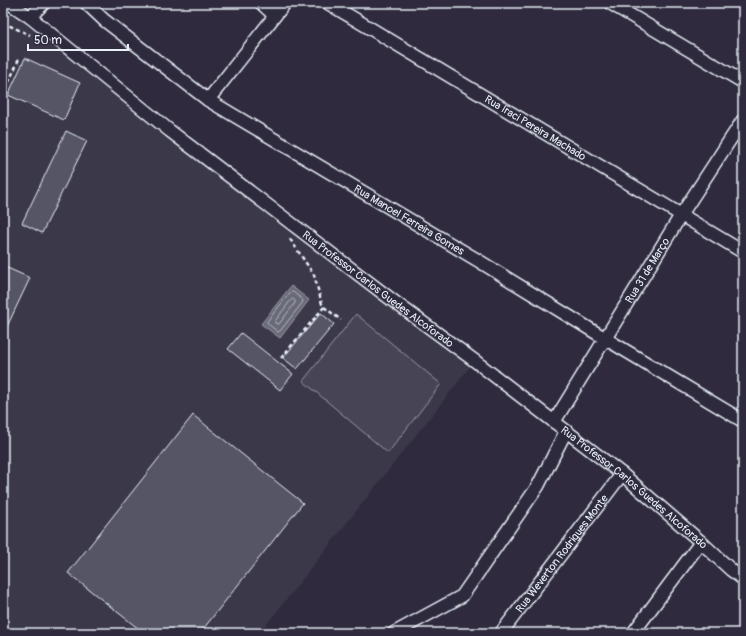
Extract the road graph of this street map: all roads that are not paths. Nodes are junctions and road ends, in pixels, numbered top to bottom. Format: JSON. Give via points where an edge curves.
{"nodes":[{"id":1,"x":9,"y":3,"type":"edge"},
{"id":2,"x":44,"y":3,"type":"edge"},
{"id":3,"x":86,"y":3,"type":"edge"},
{"id":4,"x":261,"y":3,"type":"edge"},
{"id":5,"x":285,"y":3,"type":"edge"},
{"id":6,"x":328,"y":3,"type":"edge"},
{"id":7,"x":610,"y":3,"type":"edge"},
{"id":8,"x":274,"y":15,"type":"junction"},
{"id":9,"x":30,"y":17,"type":"junction"},
{"id":10,"x":743,"y":82,"type":"edge"},
{"id":11,"x":208,"y":100,"type":"junction"},
{"id":12,"x":743,"y":120,"type":"edge"},
{"id":13,"x":682,"y":215,"type":"junction"},
{"id":14,"x":743,"y":252,"type":"edge"},
{"id":15,"x":606,"y":340,"type":"junction"},
{"id":16,"x":743,"y":421,"type":"edge"},
{"id":17,"x":554,"y":422,"type":"junction"},
{"id":18,"x":566,"y":431,"type":"junction"},
{"id":19,"x":622,"y":474,"type":"junction"},
{"id":20,"x":701,"y":542,"type":"junction"},
{"id":21,"x":743,"y":579,"type":"edge"},
{"id":22,"x":394,"y":633,"type":"edge"},
{"id":23,"x":502,"y":633,"type":"edge"},
{"id":24,"x":633,"y":633,"type":"edge"}],
"edges":[{"from":1,"to":9,"type":"street","name":"Rua Professor Carlos Guedes Alcoforado"},
{"from":2,"to":9,"type":"street"},
{"from":3,"to":11,"type":"street","name":"Rua Manoel Ferreira Gomes","via":[[104,20]]},
{"from":4,"to":8,"type":"street"},
{"from":5,"to":8,"type":"street"},
{"from":6,"to":13,"type":"street","name":"Rua Iraci Pereira Machado"},
{"from":7,"to":10,"type":"street"},
{"from":8,"to":11,"type":"street"},
{"from":9,"to":17,"type":"street","name":"Rua Professor Carlos Guedes Alcoforado","via":[[177,136]]},
{"from":11,"to":15,"type":"street","name":"Rua Manoel Ferreira Gomes"},
{"from":12,"to":13,"type":"street","name":"Rua 31 de Março"},
{"from":13,"to":14,"type":"street","name":"Rua Iraci Pereira Machado"},
{"from":13,"to":15,"type":"street","name":"Rua 31 de Março"},
{"from":15,"to":16,"type":"street","name":"Rua Manoel Ferreira Gomes"},
{"from":15,"to":17,"type":"street","name":"Rua 31 de Março"},
{"from":17,"to":18,"type":"street","name":"Rua Professor Carlos Guedes Alcoforado"},
{"from":18,"to":19,"type":"street","name":"Rua Professor Carlos Guedes Alcoforado"},
{"from":18,"to":22,"type":"street","via":[[538,486],[462,596]]},
{"from":19,"to":20,"type":"street","name":"Rua Professor Carlos Guedes Alcoforado"},
{"from":19,"to":23,"type":"street","name":"Rua Weverton Rodrigues Monte"},
{"from":20,"to":21,"type":"street","name":"Rua Professor Carlos Guedes Alcoforado"},
{"from":20,"to":24,"type":"street"}]}
